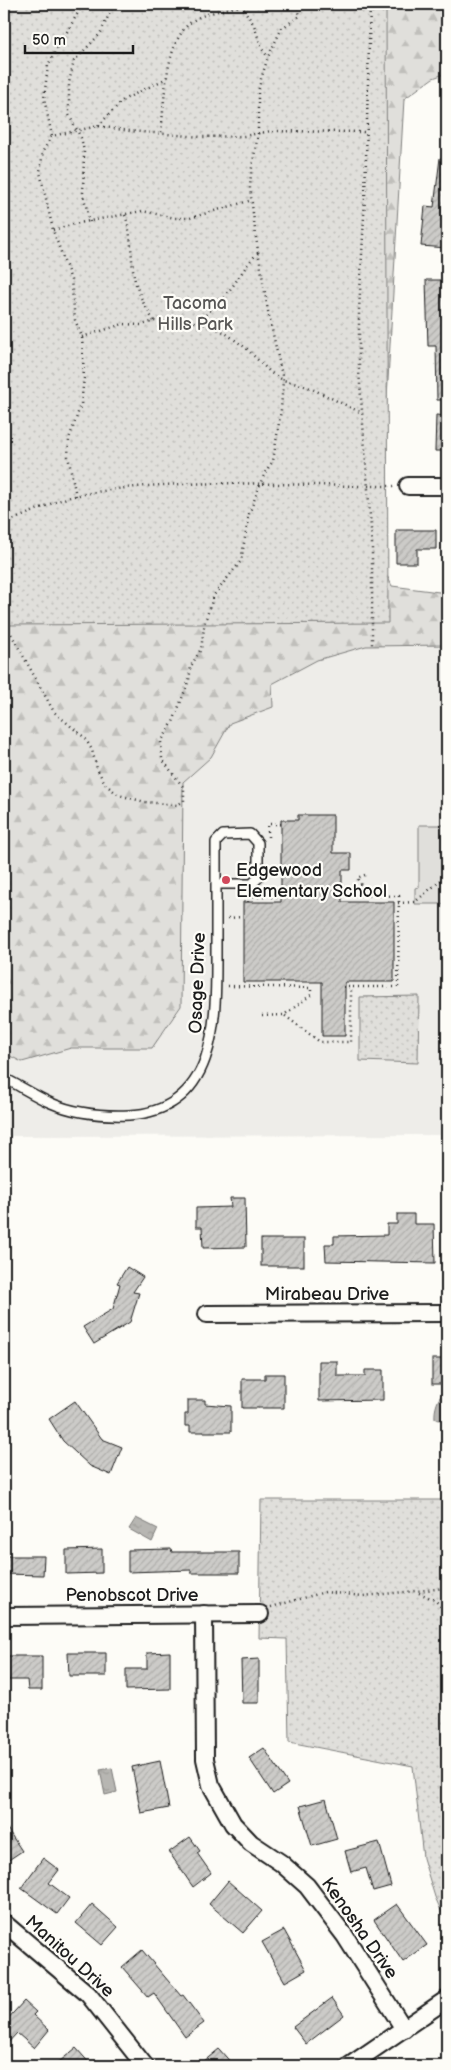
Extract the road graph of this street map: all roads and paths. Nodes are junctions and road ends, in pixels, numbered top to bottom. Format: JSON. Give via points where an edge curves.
{"nodes":[{"id":1,"x":83,"y":4,"type":"edge"},
{"id":2,"x":114,"y":4,"type":"edge"},
{"id":3,"x":137,"y":4,"type":"edge"},
{"id":4,"x":184,"y":4,"type":"edge"},
{"id":5,"x":241,"y":4,"type":"edge"},
{"id":6,"x":297,"y":4,"type":"edge"},
{"id":7,"x":370,"y":4,"type":"edge"},
{"id":8,"x":268,"y":57,"type":"junction"},
{"id":9,"x":167,"y":78,"type":"junction"},
{"id":10,"x":98,"y":126,"type":"junction"},
{"id":11,"x":78,"y":132,"type":"junction"},
{"id":12,"x":161,"y":132,"type":"junction"},
{"id":13,"x":366,"y":132,"type":"junction"},
{"id":14,"x":258,"y":134,"type":"junction"},
{"id":15,"x":52,"y":136,"type":"junction"},
{"id":16,"x":252,"y":200,"type":"junction"},
{"id":17,"x":125,"y":215,"type":"junction"},
{"id":18,"x":90,"y":222,"type":"junction"},
{"id":19,"x":53,"y":230,"type":"junction"},
{"id":20,"x":259,"y":252,"type":"junction"},
{"id":21,"x":154,"y":320,"type":"junction"},
{"id":22,"x":200,"y":322,"type":"junction"},
{"id":23,"x":82,"y":337,"type":"junction"},
{"id":24,"x":283,"y":380,"type":"junction"},
{"id":25,"x":362,"y":413,"type":"junction"},
{"id":26,"x":262,"y":483,"type":"junction"},
{"id":27,"x":367,"y":486,"type":"junction"},
{"id":28,"x":408,"y":486,"type":"joint"},
{"id":29,"x":447,"y":486,"type":"edge"},
{"id":30,"x":76,"y":496,"type":"junction"},
{"id":31,"x":4,"y":523,"type":"edge"},
{"id":32,"x":4,"y":621,"type":"edge"},
{"id":33,"x":372,"y":647,"type":"dead end"},
{"id":34,"x":365,"y":875,"type":"dead end"},
{"id":35,"x":447,"y":875,"type":"edge"},
{"id":36,"x":216,"y":884,"type":"junction"},
{"id":37,"x":339,"y":895,"type":"dead end"},
{"id":38,"x":366,"y":895,"type":"junction"},
{"id":39,"x":268,"y":897,"type":"dead end"},
{"id":40,"x":248,"y":902,"type":"dead end"},
{"id":41,"x":398,"y":903,"type":"junction"},
{"id":42,"x":243,"y":917,"type":"dead end"},
{"id":43,"x":228,"y":926,"type":"dead end"},
{"id":44,"x":228,"y":978,"type":"dead end"},
{"id":45,"x":340,"y":987,"type":"dead end"},
{"id":46,"x":351,"y":987,"type":"junction"},
{"id":47,"x":284,"y":1014,"type":"junction"},
{"id":48,"x":262,"y":1016,"type":"dead end"},
{"id":49,"x":4,"y":1078,"type":"edge"},
{"id":50,"x":447,"y":1313,"type":"edge"},
{"id":51,"x":207,"y":1314,"type":"dead end"},
{"id":52,"x":447,"y":1588,"type":"edge"},
{"id":53,"x":418,"y":1592,"type":"junction"},
{"id":54,"x":204,"y":1614,"type":"junction"},
{"id":55,"x":260,"y":1614,"type":"joint"},
{"id":56,"x":447,"y":1614,"type":"edge"},
{"id":57,"x":4,"y":1616,"type":"edge"},
{"id":58,"x":4,"y":1923,"type":"edge"},
{"id":59,"x":447,"y":1999,"type":"edge"},
{"id":60,"x":404,"y":2029,"type":"junction"},
{"id":61,"x":145,"y":2066,"type":"edge"},
{"id":62,"x":349,"y":2066,"type":"edge"}],
"edges":[{"from":1,"to":15,"type":"path","via":[[48,65],[44,98]]},
{"from":2,"to":11,"type":"path","via":[[104,27],[80,52],[71,72],[69,115]]},
{"from":3,"to":4,"type":"path","via":[[168,9]]},
{"from":5,"to":8,"type":"path"},
{"from":5,"to":9,"type":"path","via":[[192,21],[177,43]]},
{"from":6,"to":8,"type":"path","via":[[300,16],[282,28]]},
{"from":7,"to":13,"type":"path"},
{"from":8,"to":14,"type":"path","via":[[258,93]]},
{"from":9,"to":10,"type":"path","via":[[123,100]]},
{"from":9,"to":12,"type":"path"},
{"from":10,"to":11,"type":"path"},
{"from":10,"to":12,"type":"path"},
{"from":11,"to":15,"type":"path"},
{"from":11,"to":18,"type":"path","via":[[84,151],[83,194]]},
{"from":12,"to":14,"type":"path","via":[[200,137]]},
{"from":13,"to":14,"type":"path","via":[[316,130]]},
{"from":13,"to":25,"type":"path","via":[[359,311]]},
{"from":14,"to":16,"type":"path","via":[[251,173]]},
{"from":15,"to":19,"type":"path","via":[[43,151],[40,172]]},
{"from":16,"to":17,"type":"path","via":[[190,218],[142,212]]},
{"from":16,"to":20,"type":"path"},
{"from":17,"to":18,"type":"path"},
{"from":17,"to":21,"type":"path","via":[[136,283]]},
{"from":18,"to":19,"type":"path"},
{"from":19,"to":23,"type":"path","via":[[71,280],[75,320]]},
{"from":20,"to":22,"type":"path","via":[[245,264],[233,286]]},
{"from":20,"to":24,"type":"path"},
{"from":21,"to":22,"type":"path"},
{"from":21,"to":23,"type":"path","via":[[142,325],[123,324]]},
{"from":22,"to":24,"type":"path","via":[[224,332]]},
{"from":23,"to":30,"type":"path","via":[[84,378],[81,404],[68,439],[70,477]]},
{"from":24,"to":25,"type":"path","via":[[308,387]]},
{"from":24,"to":26,"type":"path","via":[[273,461]]},
{"from":25,"to":27,"type":"path"},
{"from":26,"to":27,"type":"path"},
{"from":26,"to":30,"type":"path","via":[[135,487]]},
{"from":26,"to":32,"type":"path","via":[[249,514],[240,561],[214,594],[205,621],[201,649],[191,666],[173,722],[161,742],[162,759],[184,788],[186,798],[181,803],[145,802],[119,795],[106,785],[92,750],[84,738],[54,712]]},
{"from":27,"to":28,"type":"path"},
{"from":27,"to":33,"type":"path","via":[[372,542]]},
{"from":28,"to":29,"type":"street"},
{"from":30,"to":31,"type":"path"},
{"from":34,"to":38,"type":"path","via":[[356,878]]},
{"from":35,"to":41,"type":"path","via":[[415,902]]},
{"from":36,"to":36,"type":"lane","name":"Osage Drive","via":[[252,884],[258,878],[258,843],[250,834],[223,835],[216,842]]},
{"from":36,"to":49,"type":"lane","name":"Osage Drive","via":[[216,1000],[212,1041],[202,1068],[180,1096],[142,1114],[85,1114],[51,1103]]},
{"from":37,"to":38,"type":"path"},
{"from":38,"to":41,"type":"path","via":[[399,896]]},
{"from":39,"to":40,"type":"path","via":[[248,897]]},
{"from":41,"to":46,"type":"path","via":[[398,987]]},
{"from":42,"to":43,"type":"path","via":[[228,917]]},
{"from":44,"to":47,"type":"path","via":[[228,987],[311,988],[311,995]]},
{"from":45,"to":46,"type":"path"},
{"from":46,"to":47,"type":"path","via":[[350,1042],[320,1042]]},
{"from":47,"to":48,"type":"path"},
{"from":50,"to":51,"type":"street","name":"Mirabeau Drive"},
{"from":52,"to":53,"type":"path"},
{"from":53,"to":55,"type":"path","via":[[363,1596],[325,1592],[267,1608]]},
{"from":53,"to":56,"type":"path","via":[[435,1600]]},
{"from":54,"to":55,"type":"street","name":"Penobscot Drive"},
{"from":54,"to":57,"type":"street","name":"Penobscot Drive"},
{"from":54,"to":60,"type":"street","name":"Kenosha Drive","via":[[205,1759],[211,1785],[233,1824],[251,1843],[282,1863],[307,1886],[345,1936]]},
{"from":58,"to":61,"type":"street","name":"Manitou Drive","via":[[88,1994]]},
{"from":59,"to":60,"type":"street"},
{"from":60,"to":62,"type":"street"}]}
